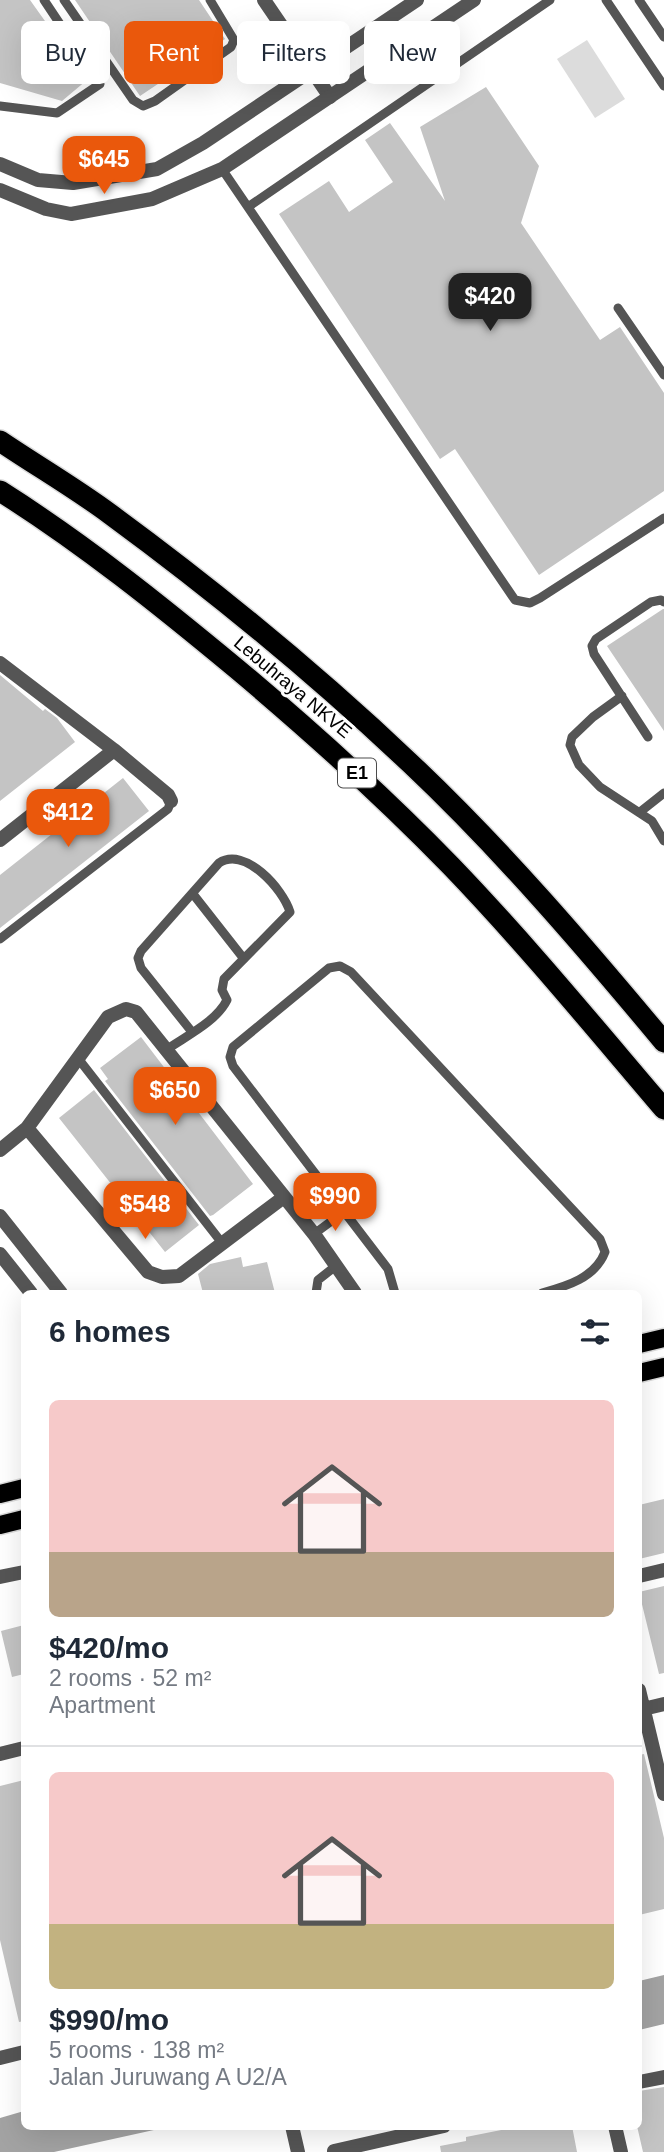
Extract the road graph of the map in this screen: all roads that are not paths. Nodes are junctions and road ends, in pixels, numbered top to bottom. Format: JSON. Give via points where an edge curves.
{"nodes":[{"id":1,"x":44,"y":0,"type":"edge"},
{"id":2,"x":64,"y":0,"type":"edge"},
{"id":3,"x":210,"y":0,"type":"edge"},
{"id":4,"x":264,"y":0,"type":"edge"},
{"id":5,"x":416,"y":0,"type":"edge"},
{"id":6,"x":474,"y":0,"type":"edge"},
{"id":7,"x":550,"y":0,"type":"edge"},
{"id":8,"x":606,"y":0,"type":"edge"},
{"id":9,"x":639,"y":0,"type":"edge"},
{"id":10,"x":278,"y":21,"type":"edge"},
{"id":11,"x":664,"y":37,"type":"edge"},
{"id":12,"x":350,"y":44,"type":"edge"},
{"id":13,"x":291,"y":84,"type":"edge"},
{"id":14,"x":321,"y":84,"type":"edge"},
{"id":15,"x":664,"y":86,"type":"edge"},
{"id":16,"x":330,"y":97,"type":"junction"},
{"id":17,"x":0,"y":106,"type":"edge"},
{"id":18,"x":0,"y":164,"type":"edge"},
{"id":19,"x":222,"y":169,"type":"junction"},
{"id":20,"x":0,"y":190,"type":"edge"},
{"id":21,"x":248,"y":206,"type":"junction"},
{"id":22,"x":618,"y":308,"type":"dead end"},
{"id":23,"x":664,"y":375,"type":"edge"},
{"id":24,"x":0,"y":441,"type":"edge"},
{"id":25,"x":0,"y":491,"type":"edge"},
{"id":26,"x":664,"y":518,"type":"edge"},
{"id":27,"x":664,"y":602,"type":"edge"},
{"id":28,"x":0,"y":663,"type":"edge"},
{"id":29,"x":622,"y":696,"type":"junction"},
{"id":30,"x":648,"y":737,"type":"dead end"},
{"id":31,"x":114,"y":750,"type":"junction"},
{"id":32,"x":664,"y":793,"type":"edge"},
{"id":33,"x":171,"y":801,"type":"joint"},
{"id":34,"x":640,"y":812,"type":"junction"},
{"id":35,"x":0,"y":841,"type":"edge"},
{"id":36,"x":664,"y":841,"type":"edge"},
{"id":37,"x":193,"y":894,"type":"junction"},
{"id":38,"x":0,"y":939,"type":"edge"},
{"id":39,"x":244,"y":959,"type":"junction"},
{"id":40,"x":192,"y":1032,"type":"junction"},
{"id":41,"x":664,"y":1042,"type":"edge"},
{"id":42,"x":166,"y":1049,"type":"junction"},
{"id":43,"x":77,"y":1057,"type":"junction"},
{"id":44,"x":664,"y":1109,"type":"edge"},
{"id":45,"x":27,"y":1128,"type":"junction"},
{"id":46,"x":0,"y":1150,"type":"edge"},
{"id":47,"x":284,"y":1196,"type":"junction"},
{"id":48,"x":345,"y":1211,"type":"junction"},
{"id":49,"x":0,"y":1216,"type":"edge"},
{"id":50,"x":314,"y":1234,"type":"junction"},
{"id":51,"x":222,"y":1243,"type":"junction"},
{"id":52,"x":0,"y":1254,"type":"edge"},
{"id":53,"x":337,"y":1265,"type":"junction"},
{"id":54,"x":29,"y":1290,"type":"edge"},
{"id":55,"x":59,"y":1290,"type":"edge"},
{"id":56,"x":316,"y":1290,"type":"edge"},
{"id":57,"x":353,"y":1290,"type":"edge"},
{"id":58,"x":394,"y":1290,"type":"edge"},
{"id":59,"x":553,"y":1290,"type":"edge"},
{"id":60,"x":664,"y":1338,"type":"edge"},
{"id":61,"x":642,"y":1343,"type":"edge"},
{"id":62,"x":664,"y":1367,"type":"edge"},
{"id":63,"x":642,"y":1372,"type":"edge"},
{"id":64,"x":21,"y":1489,"type":"edge"},
{"id":65,"x":0,"y":1494,"type":"edge"},
{"id":66,"x":21,"y":1520,"type":"edge"},
{"id":67,"x":0,"y":1525,"type":"edge"},
{"id":68,"x":664,"y":1570,"type":"edge"},
{"id":69,"x":21,"y":1573,"type":"edge"},
{"id":70,"x":642,"y":1575,"type":"edge"},
{"id":71,"x":0,"y":1577,"type":"edge"},
{"id":72,"x":664,"y":1704,"type":"edge"},
{"id":73,"x":642,"y":1709,"type":"edge"},
{"id":74,"x":642,"y":1713,"type":"edge"},
{"id":75,"x":21,"y":1749,"type":"edge"},
{"id":76,"x":0,"y":1754,"type":"edge"},
{"id":77,"x":664,"y":1794,"type":"edge"},
{"id":78,"x":21,"y":2053,"type":"edge"},
{"id":79,"x":0,"y":2058,"type":"edge"},
{"id":80,"x":664,"y":2077,"type":"edge"},
{"id":81,"x":642,"y":2081,"type":"edge"},
{"id":82,"x":293,"y":2130,"type":"edge"},
{"id":83,"x":426,"y":2130,"type":"edge"},
{"id":84,"x":616,"y":2130,"type":"edge"},
{"id":85,"x":334,"y":2151,"type":"edge"},
{"id":86,"x":298,"y":2152,"type":"edge"},
{"id":87,"x":621,"y":2152,"type":"edge"}],
"edges":[{"from":1,"to":17,"type":"lane","via":[[100,84],[57,113]]},
{"from":2,"to":3,"type":"lane","via":[[133,100],[143,106],[231,47],[230,31]]},
{"from":4,"to":10,"type":"street"},
{"from":5,"to":12,"type":"street"},
{"from":6,"to":16,"type":"street"},
{"from":7,"to":21,"type":"lane"},
{"from":8,"to":15,"type":"lane"},
{"from":9,"to":11,"type":"lane"},
{"from":13,"to":18,"type":"street","via":[[157,169],[73,183],[38,180]]},
{"from":14,"to":16,"type":"street"},
{"from":16,"to":19,"type":"street"},
{"from":19,"to":20,"type":"street","via":[[152,199],[71,214]]},
{"from":19,"to":21,"type":"lane"},
{"from":21,"to":26,"type":"lane","via":[[515,600],[530,603],[540,598]]},
{"from":22,"to":23,"type":"lane"},
{"from":24,"to":41,"type":"highway","name":"Lebuhraya NKVE","number":"E1","via":[[109,513],[345,703],[490,843]]},
{"from":25,"to":44,"type":"highway","name":"Lebuhraya NKVE","number":"E1","via":[[116,571],[336,753],[471,888]]},
{"from":27,"to":29,"type":"lane","via":[[651,602],[592,646]]},
{"from":28,"to":31,"type":"street"},
{"from":29,"to":30,"type":"lane"},
{"from":29,"to":34,"type":"lane","via":[[572,737],[570,746],[579,765],[600,787]]},
{"from":31,"to":33,"type":"street"},
{"from":31,"to":35,"type":"street"},
{"from":32,"to":34,"type":"lane"},
{"from":33,"to":38,"type":"lane","via":[[168,809]]},
{"from":34,"to":36,"type":"lane","via":[[652,821]]},
{"from":37,"to":39,"type":"lane"},
{"from":37,"to":39,"type":"lane","via":[[219,863],[230,858],[262,872],[288,904],[290,912]]},
{"from":37,"to":40,"type":"lane","via":[[138,958]]},
{"from":39,"to":40,"type":"lane","via":[[224,979],[222,990],[227,1000],[222,1009]]},
{"from":40,"to":42,"type":"lane"},
{"from":42,"to":43,"type":"street","via":[[136,1012],[126,1009],[108,1017]]},
{"from":42,"to":47,"type":"street"},
{"from":43,"to":45,"type":"street"},
{"from":43,"to":51,"type":"lane"},
{"from":45,"to":46,"type":"street"},
{"from":45,"to":51,"type":"street","via":[[148,1272],[179,1276]]},
{"from":47,"to":50,"type":"street"},
{"from":47,"to":51,"type":"street"},
{"from":48,"to":50,"type":"lane"},
{"from":48,"to":58,"type":"lane","via":[[388,1269]]},
{"from":48,"to":59,"type":"lane","via":[[230,1057],[233,1047],[329,968],[340,966],[351,971],[600,1239],[605,1252],[601,1261],[574,1284]]},
{"from":49,"to":55,"type":"street"},
{"from":50,"to":53,"type":"street"},
{"from":52,"to":54,"type":"street"},
{"from":53,"to":56,"type":"lane","via":[[318,1280]]},
{"from":53,"to":57,"type":"street"},
{"from":60,"to":61,"type":"main road"},
{"from":62,"to":63,"type":"main road"},
{"from":64,"to":65,"type":"main road"},
{"from":66,"to":67,"type":"main road"},
{"from":68,"to":70,"type":"street"},
{"from":69,"to":71,"type":"street"},
{"from":72,"to":73,"type":"street"},
{"from":74,"to":77,"type":"street"},
{"from":75,"to":76,"type":"street"},
{"from":78,"to":79,"type":"street"},
{"from":80,"to":81,"type":"street"},
{"from":82,"to":86,"type":"street"},
{"from":83,"to":85,"type":"street"},
{"from":84,"to":87,"type":"street"}]}
